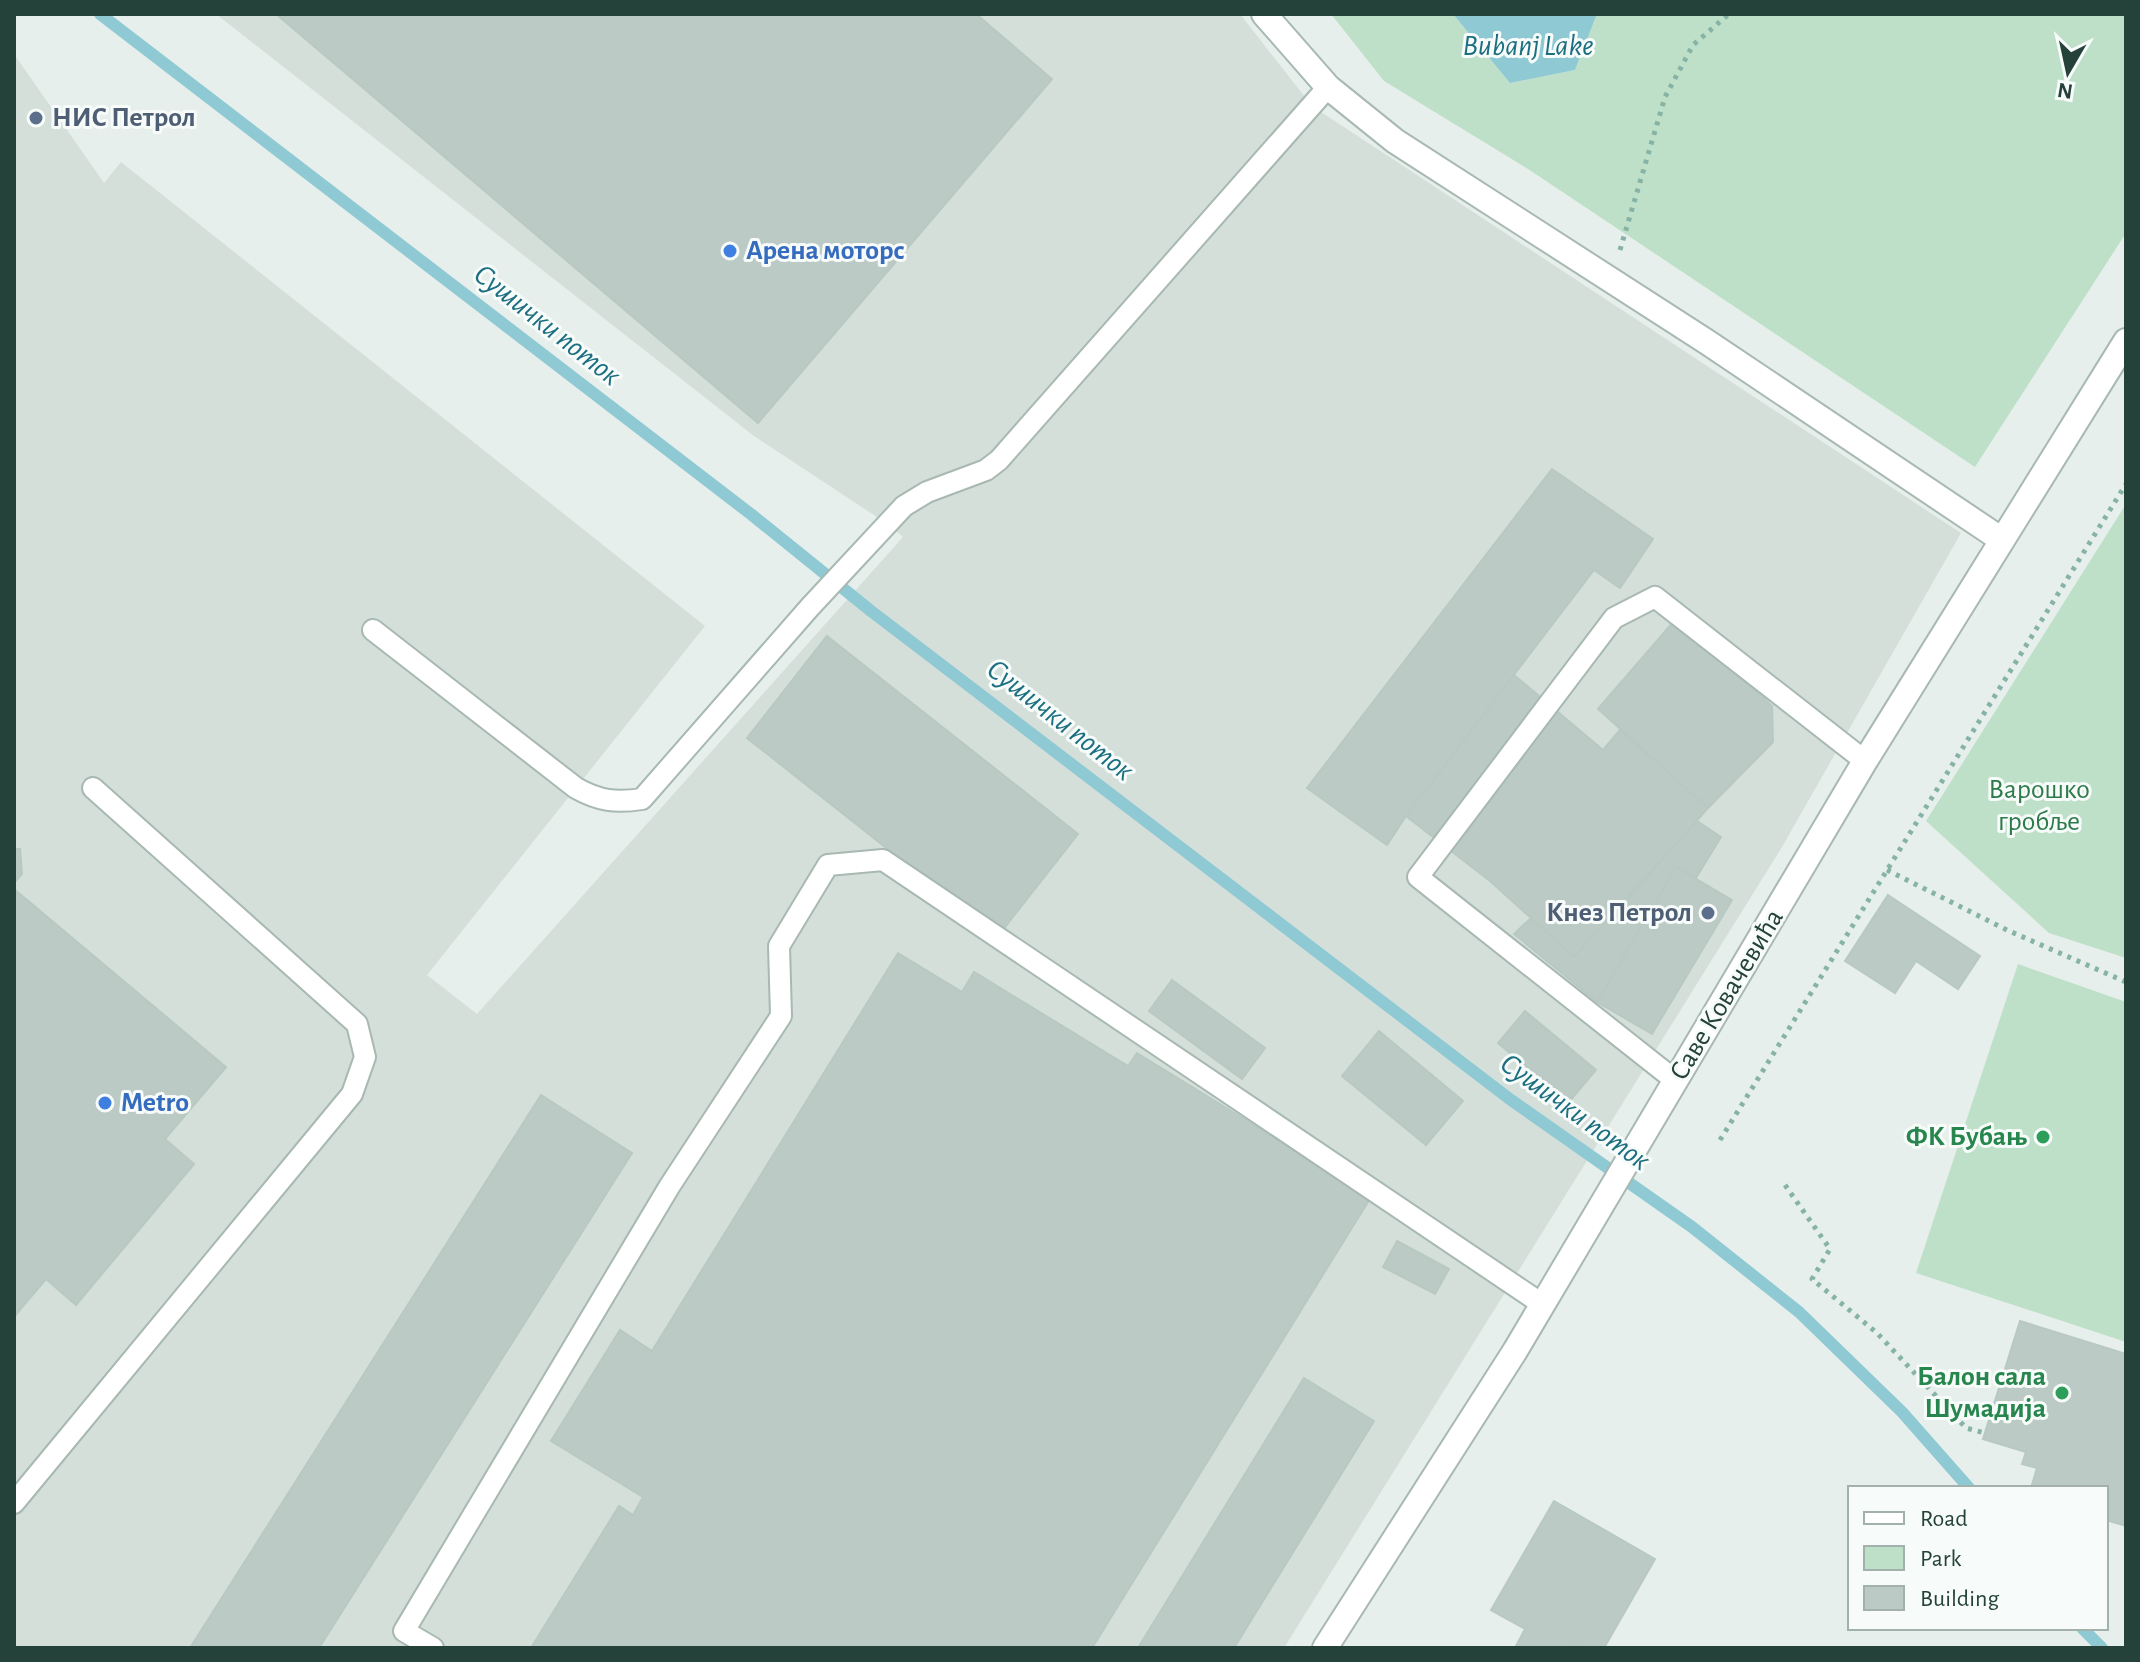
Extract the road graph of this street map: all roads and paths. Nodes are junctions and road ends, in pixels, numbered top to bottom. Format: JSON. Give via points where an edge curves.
{"nodes":[{"id":1,"x":1264,"y":14,"type":"edge"},
{"id":2,"x":1729,"y":14,"type":"edge"},
{"id":3,"x":1328,"y":87,"type":"junction"},
{"id":4,"x":1611,"y":281,"type":"junction"},
{"id":5,"x":2126,"y":341,"type":"edge"},
{"id":6,"x":2126,"y":484,"type":"edge"},
{"id":7,"x":2002,"y":540,"type":"junction"},
{"id":8,"x":373,"y":630,"type":"dead end"},
{"id":9,"x":1865,"y":761,"type":"junction"},
{"id":10,"x":93,"y":788,"type":"dead end"},
{"id":11,"x":1887,"y":870,"type":"junction"},
{"id":12,"x":2126,"y":982,"type":"edge"},
{"id":13,"x":1676,"y":1081,"type":"junction"},
{"id":14,"x":1720,"y":1140,"type":"dead end"},
{"id":15,"x":1785,"y":1185,"type":"dead end"},
{"id":16,"x":1542,"y":1304,"type":"junction"},
{"id":17,"x":1985,"y":1433,"type":"dead end"},
{"id":18,"x":14,"y":1503,"type":"edge"},
{"id":19,"x":433,"y":1648,"type":"edge"},
{"id":20,"x":1325,"y":1648,"type":"edge"}],
"edges":[{"from":1,"to":3,"type":"street"},
{"from":2,"to":4,"type":"path","via":[[1693,45],[1665,97]]},
{"from":3,"to":4,"type":"street","via":[[1395,141]]},
{"from":3,"to":8,"type":"lane","via":[[999,460],[904,506],[642,799],[596,799],[576,788]]},
{"from":4,"to":7,"type":"street"},
{"from":5,"to":7,"type":"street","name":"Саве Ковачевића"},
{"from":6,"to":11,"type":"path"},
{"from":7,"to":9,"type":"street","name":"Саве Ковачевића"},
{"from":9,"to":13,"type":"street","name":"Саве Ковачевића"},
{"from":9,"to":13,"type":"lane","via":[[1655,597],[1614,618],[1418,877]]},
{"from":10,"to":18,"type":"lane","via":[[357,1024],[365,1057],[352,1094]]},
{"from":11,"to":12,"type":"path"},
{"from":11,"to":14,"type":"path"},
{"from":13,"to":16,"type":"street","name":"Саве Ковачевића"},
{"from":15,"to":17,"type":"path","via":[[1830,1249],[1812,1279],[1877,1333],[1966,1428]]},
{"from":16,"to":19,"type":"lane","via":[[883,860],[828,865],[779,946],[781,1016],[669,1187],[404,1631]]},
{"from":16,"to":20,"type":"street","name":"Саве Ковачевића"}]}
